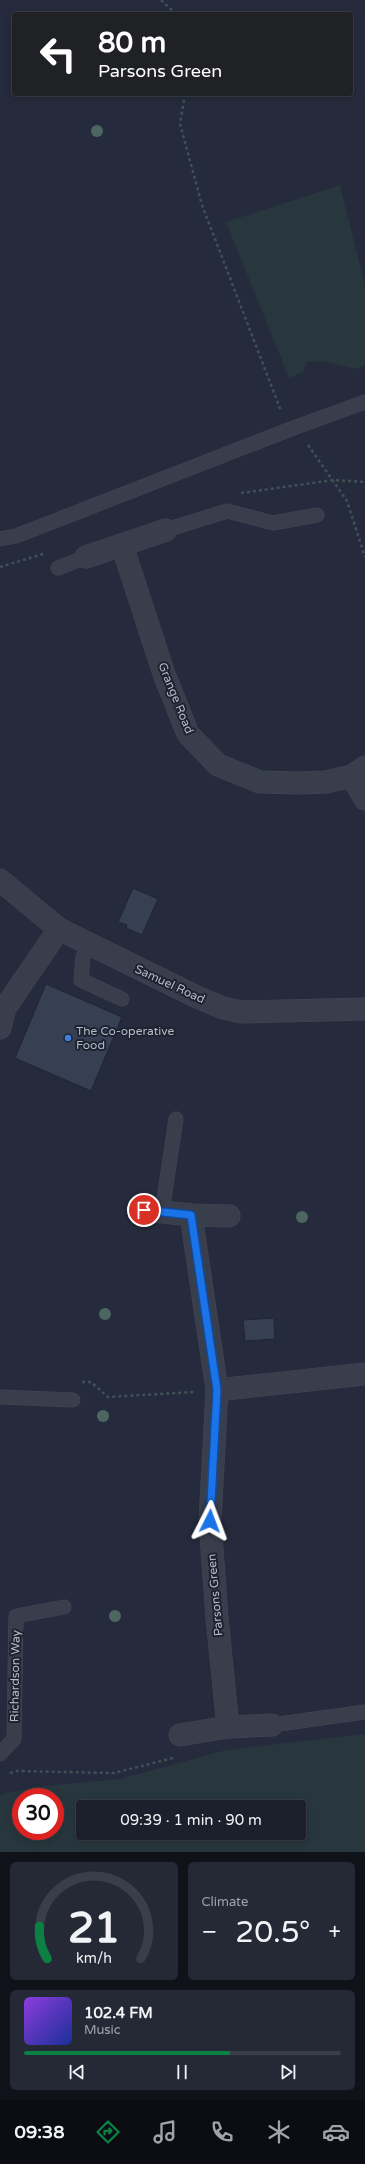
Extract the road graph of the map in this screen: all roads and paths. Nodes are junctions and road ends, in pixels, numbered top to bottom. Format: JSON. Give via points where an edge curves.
{"nodes":[{"id":1,"x":161,"y":0,"type":"edge"},
{"id":2,"x":174,"y":12,"type":"edge"},
{"id":3,"x":185,"y":96,"type":"edge"},
{"id":4,"x":365,"y":402,"type":"edge"},
{"id":5,"x":282,"y":412,"type":"dead end"},
{"id":6,"x":334,"y":480,"type":"dead end"},
{"id":7,"x":317,"y":515,"type":"dead end"},
{"id":8,"x":166,"y":530,"type":"joint"},
{"id":9,"x":0,"y":539,"type":"edge"},
{"id":10,"x":122,"y":545,"type":"junction"},
{"id":11,"x":86,"y":557,"type":"joint"},
{"id":12,"x":365,"y":557,"type":"edge"},
{"id":13,"x":58,"y":568,"type":"dead end"},
{"id":14,"x":358,"y":771,"type":"edge"},
{"id":15,"x":365,"y":799,"type":"edge"},
{"id":16,"x":0,"y":880,"type":"edge"},
{"id":17,"x":59,"y":929,"type":"junction"},
{"id":18,"x":89,"y":944,"type":"junction"},
{"id":19,"x":122,"y":999,"type":"dead end"},
{"id":20,"x":365,"y":1009,"type":"edge"},
{"id":21,"x":0,"y":1028,"type":"edge"},
{"id":22,"x":176,"y":1119,"type":"dead end"},
{"id":23,"x":153,"y":1211,"type":"joint"},
{"id":24,"x":191,"y":1215,"type":"junction"},
{"id":25,"x":229,"y":1216,"type":"dead end"},
{"id":26,"x":365,"y":1374,"type":"edge"},
{"id":27,"x":76,"y":1381,"type":"dead end"},
{"id":28,"x":217,"y":1390,"type":"junction"},
{"id":29,"x":0,"y":1397,"type":"edge"},
{"id":30,"x":73,"y":1400,"type":"dead end"},
{"id":31,"x":64,"y":1607,"type":"dead end"},
{"id":32,"x":365,"y":1712,"type":"edge"},
{"id":33,"x":272,"y":1725,"type":"joint"},
{"id":34,"x":228,"y":1727,"type":"junction"},
{"id":35,"x":180,"y":1735,"type":"dead end"},
{"id":36,"x":0,"y":1754,"type":"edge"}],
"edges":[{"from":1,"to":2,"type":"path"},
{"from":3,"to":5,"type":"path","via":[[180,124],[202,205]]},
{"from":4,"to":9,"type":"lane","via":[[16,536]]},
{"from":6,"to":12,"type":"path","via":[[347,501]]},
{"from":7,"to":8,"type":"lane","via":[[273,523],[227,511]]},
{"from":8,"to":10,"type":"street"},
{"from":10,"to":11,"type":"street"},
{"from":10,"to":14,"type":"street","name":"Grange Road","via":[[164,674],[188,734],[218,765],[260,782],[326,782]]},
{"from":11,"to":13,"type":"lane"},
{"from":14,"to":15,"type":"street"},
{"from":16,"to":17,"type":"street","name":"Samuel Road"},
{"from":17,"to":18,"type":"street","name":"Samuel Road"},
{"from":17,"to":21,"type":"street","via":[[5,1008]]},
{"from":18,"to":19,"type":"lane","via":[[83,957],[81,980]]},
{"from":18,"to":20,"type":"street","name":"Samuel Road","via":[[223,1008],[241,1012]]},
{"from":22,"to":23,"type":"lane"},
{"from":23,"to":24,"type":"street"},
{"from":24,"to":25,"type":"street"},
{"from":24,"to":28,"type":"street","name":"Parsons Green"},
{"from":26,"to":28,"type":"street"},
{"from":27,"to":28,"type":"path","via":[[91,1382],[108,1397]]},
{"from":28,"to":34,"type":"street","name":"Parsons Green","via":[[210,1521]]},
{"from":29,"to":30,"type":"lane"},
{"from":31,"to":36,"type":"lane","name":"Richardson Way","via":[[16,1616],[14,1739]]},
{"from":32,"to":33,"type":"lane"},
{"from":33,"to":34,"type":"street"},
{"from":34,"to":35,"type":"street"}]}
